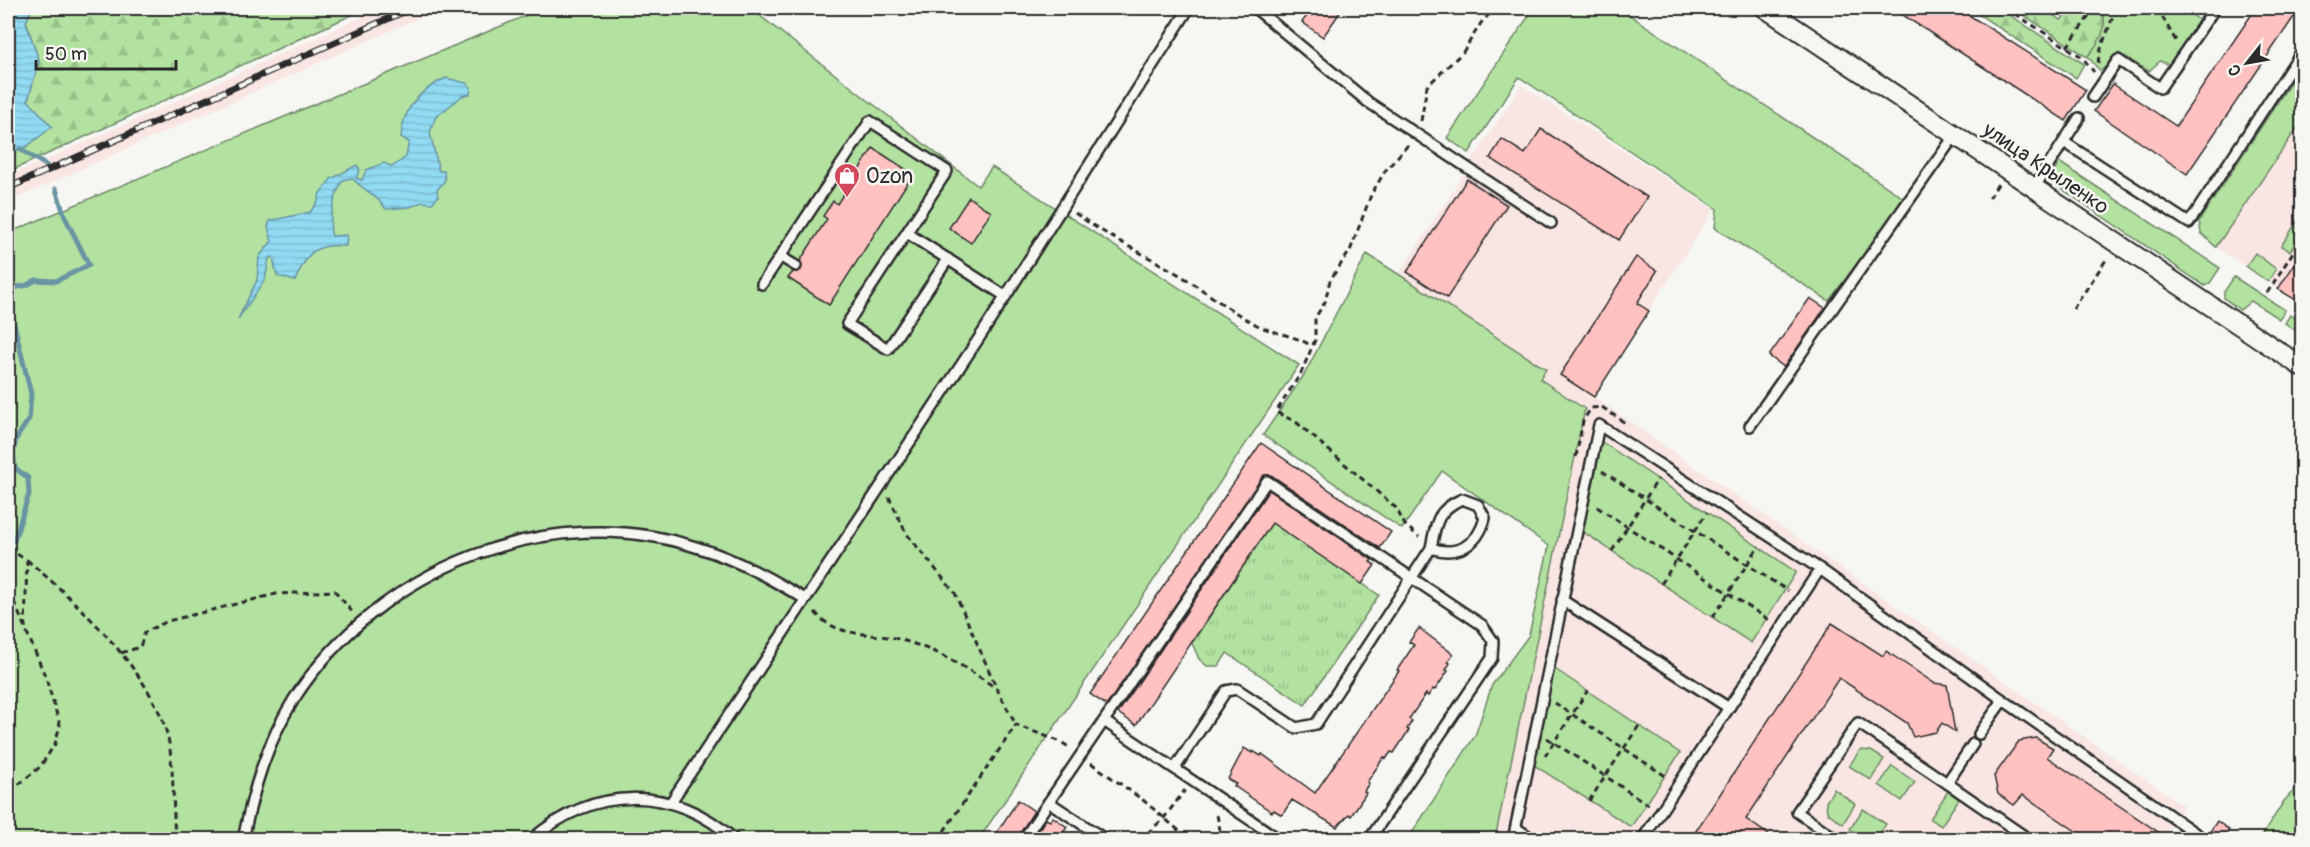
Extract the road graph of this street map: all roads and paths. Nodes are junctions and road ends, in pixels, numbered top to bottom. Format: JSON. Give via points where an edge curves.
{"nodes":[{"id":1,"x":1189,"y":8,"type":"edge"},
{"id":2,"x":1255,"y":8,"type":"edge"},
{"id":3,"x":1495,"y":8,"type":"edge"},
{"id":4,"x":1765,"y":8,"type":"edge"},
{"id":5,"x":2006,"y":8,"type":"edge"},
{"id":6,"x":2095,"y":8,"type":"edge"},
{"id":7,"x":2114,"y":8,"type":"edge"},
{"id":8,"x":2157,"y":8,"type":"edge"},
{"id":9,"x":2216,"y":8,"type":"edge"},
{"id":10,"x":2067,"y":47,"type":"junction"},
{"id":11,"x":2186,"y":50,"type":"junction"},
{"id":12,"x":2302,"y":51,"type":"edge"},
{"id":13,"x":2093,"y":97,"type":"dead end"},
{"id":14,"x":2079,"y":118,"type":"dead end"},
{"id":15,"x":1416,"y":135,"type":"junction"},
{"id":16,"x":1955,"y":135,"type":"junction"},
{"id":17,"x":2064,"y":142,"type":"junction"},
{"id":18,"x":2034,"y":188,"type":"junction"},
{"id":19,"x":1064,"y":204,"type":"junction"},
{"id":20,"x":1551,"y":223,"type":"dead end"},
{"id":21,"x":906,"y":233,"type":"junction"},
{"id":22,"x":2302,"y":238,"type":"edge"},
{"id":23,"x":2117,"y":243,"type":"junction"},
{"id":24,"x":782,"y":257,"type":"junction"},
{"id":25,"x":948,"y":259,"type":"junction"},
{"id":26,"x":796,"y":266,"type":"dead end"},
{"id":27,"x":762,"y":284,"type":"dead end"},
{"id":28,"x":2266,"y":293,"type":"dead end"},
{"id":29,"x":1005,"y":296,"type":"junction"},
{"id":30,"x":2073,"y":309,"type":"dead end"},
{"id":31,"x":1312,"y":346,"type":"junction"},
{"id":32,"x":2302,"y":367,"type":"edge"},
{"id":33,"x":1629,"y":426,"type":"dead end"},
{"id":34,"x":1750,"y":426,"type":"dead end"},
{"id":35,"x":1577,"y":454,"type":"junction"},
{"id":36,"x":1575,"y":463,"type":"dead end"},
{"id":37,"x":1591,"y":463,"type":"junction"},
{"id":38,"x":1665,"y":468,"type":"junction"},
{"id":39,"x":882,"y":483,"type":"junction"},
{"id":40,"x":1583,"y":498,"type":"junction"},
{"id":41,"x":1646,"y":499,"type":"junction"},
{"id":42,"x":1714,"y":500,"type":"junction"},
{"id":43,"x":1627,"y":527,"type":"junction"},
{"id":44,"x":1694,"y":531,"type":"junction"},
{"id":45,"x":1767,"y":534,"type":"junction"},
{"id":46,"x":1431,"y":548,"type":"junction"},
{"id":47,"x":8,"y":549,"type":"edge"},
{"id":48,"x":1612,"y":551,"type":"dead end"},
{"id":49,"x":1676,"y":559,"type":"junction"},
{"id":50,"x":27,"y":560,"type":"junction"},
{"id":51,"x":1747,"y":565,"type":"junction"},
{"id":52,"x":1820,"y":569,"type":"junction"},
{"id":53,"x":1412,"y":580,"type":"junction"},
{"id":54,"x":1661,"y":584,"type":"dead end"},
{"id":55,"x":1728,"y":593,"type":"junction"},
{"id":56,"x":10,"y":596,"type":"edge"},
{"id":57,"x":805,"y":599,"type":"junction"},
{"id":58,"x":1800,"y":599,"type":"junction"},
{"id":59,"x":1562,"y":600,"type":"junction"},
{"id":60,"x":1713,"y":617,"type":"dead end"},
{"id":61,"x":360,"y":622,"type":"junction"},
{"id":62,"x":1781,"y":628,"type":"junction"},
{"id":63,"x":24,"y":632,"type":"junction"},
{"id":64,"x":121,"y":653,"type":"junction"},
{"id":65,"x":997,"y":689,"type":"junction"},
{"id":66,"x":1588,"y":690,"type":"dead end"},
{"id":67,"x":1542,"y":694,"type":"junction"},
{"id":68,"x":2003,"y":700,"type":"junction"},
{"id":69,"x":1729,"y":708,"type":"junction"},
{"id":70,"x":1573,"y":714,"type":"junction"},
{"id":71,"x":1104,"y":721,"type":"junction"},
{"id":72,"x":1016,"y":724,"type":"junction"},
{"id":73,"x":1640,"y":724,"type":"dead end"},
{"id":74,"x":1536,"y":731,"type":"junction"},
{"id":75,"x":1979,"y":734,"type":"dead end"},
{"id":76,"x":1553,"y":742,"type":"junction"},
{"id":77,"x":1973,"y":744,"type":"dead end"},
{"id":78,"x":1624,"y":748,"type":"junction"},
{"id":79,"x":1080,"y":755,"type":"junction"},
{"id":80,"x":1543,"y":759,"type":"dead end"},
{"id":81,"x":1175,"y":768,"type":"junction"},
{"id":82,"x":1605,"y":776,"type":"junction"},
{"id":83,"x":1193,"y":779,"type":"junction"},
{"id":84,"x":1947,"y":783,"type":"junction"},
{"id":85,"x":1679,"y":784,"type":"junction"},
{"id":86,"x":8,"y":793,"type":"edge"},
{"id":87,"x":1221,"y":799,"type":"junction"},
{"id":88,"x":1589,"y":801,"type":"dead end"},
{"id":89,"x":671,"y":802,"type":"junction"},
{"id":90,"x":1049,"y":802,"type":"junction"},
{"id":91,"x":1660,"y":813,"type":"junction"},
{"id":92,"x":1164,"y":818,"type":"junction"},
{"id":93,"x":1516,"y":828,"type":"junction"},
{"id":94,"x":175,"y":840,"type":"edge"},
{"id":95,"x":243,"y":840,"type":"edge"},
{"id":96,"x":531,"y":840,"type":"edge"},
{"id":97,"x":735,"y":840,"type":"edge"},
{"id":98,"x":939,"y":840,"type":"edge"},
{"id":99,"x":1023,"y":840,"type":"edge"},
{"id":100,"x":1106,"y":840,"type":"edge"},
{"id":101,"x":1140,"y":840,"type":"edge"},
{"id":102,"x":1191,"y":840,"type":"edge"},
{"id":103,"x":1222,"y":840,"type":"edge"},
{"id":104,"x":1280,"y":840,"type":"edge"},
{"id":105,"x":1369,"y":840,"type":"edge"},
{"id":106,"x":1513,"y":840,"type":"edge"},
{"id":107,"x":1534,"y":840,"type":"edge"},
{"id":108,"x":1642,"y":840,"type":"edge"},
{"id":109,"x":1838,"y":840,"type":"edge"},
{"id":110,"x":2030,"y":840,"type":"edge"},
{"id":111,"x":2205,"y":840,"type":"edge"}],
"edges":[{"from":1,"to":19,"type":"lane"},
{"from":2,"to":15,"type":"lane","via":[[1335,76]]},
{"from":3,"to":15,"type":"path","via":[[1481,22],[1463,52],[1427,86]]},
{"from":4,"to":16,"type":"street","name":"улица Крыленко"},
{"from":5,"to":10,"type":"path"},
{"from":6,"to":10,"type":"path"},
{"from":7,"to":10,"type":"path","via":[[2113,21],[2099,52],[2099,78],[2082,57]]},
{"from":8,"to":11,"type":"path"},
{"from":9,"to":11,"type":"lane"},
{"from":11,"to":13,"type":"lane","via":[[2160,88],[2118,60]]},
{"from":12,"to":17,"type":"lane","via":[[2189,223]]},
{"from":14,"to":17,"type":"lane"},
{"from":15,"to":20,"type":"lane"},
{"from":15,"to":31,"type":"path","via":[[1385,171],[1371,195],[1350,251],[1330,280],[1325,302],[1315,318]]},
{"from":16,"to":18,"type":"street","name":"улица Крыленко"},
{"from":16,"to":34,"type":"lane"},
{"from":17,"to":18,"type":"lane"},
{"from":18,"to":23,"type":"street","name":"улица Крыленко"},
{"from":19,"to":29,"type":"lane"},
{"from":19,"to":31,"type":"path","via":[[1102,232],[1184,278],[1227,310]]},
{"from":21,"to":24,"type":"lane","via":[[947,171],[870,121]]},
{"from":21,"to":25,"type":"lane"},
{"from":21,"to":25,"type":"lane","via":[[848,324],[888,349]]},
{"from":22,"to":28,"type":"path"},
{"from":23,"to":30,"type":"path"},
{"from":23,"to":32,"type":"street","name":"улица Крыленко"},
{"from":24,"to":26,"type":"lane"},
{"from":24,"to":27,"type":"lane"},
{"from":25,"to":29,"type":"lane"},
{"from":29,"to":39,"type":"lane"},
{"from":31,"to":46,"type":"path","via":[[1277,414],[1296,422],[1396,508],[1405,525]]},
{"from":33,"to":35,"type":"path","via":[[1602,407],[1591,408],[1583,422]]},
{"from":35,"to":36,"type":"path"},
{"from":35,"to":37,"type":"path"},
{"from":37,"to":38,"type":"lane","via":[[1599,425]]},
{"from":37,"to":40,"type":"lane"},
{"from":37,"to":41,"type":"path"},
{"from":38,"to":41,"type":"path"},
{"from":38,"to":42,"type":"lane"},
{"from":39,"to":57,"type":"lane"},
{"from":39,"to":65,"type":"path","via":[[906,533],[955,593]]},
{"from":40,"to":43,"type":"path"},
{"from":40,"to":59,"type":"lane"},
{"from":41,"to":43,"type":"path"},
{"from":41,"to":44,"type":"path"},
{"from":42,"to":44,"type":"path"},
{"from":42,"to":45,"type":"lane"},
{"from":43,"to":48,"type":"path"},
{"from":43,"to":49,"type":"path"},
{"from":44,"to":49,"type":"path"},
{"from":44,"to":51,"type":"path"},
{"from":45,"to":51,"type":"path"},
{"from":45,"to":52,"type":"lane"},
{"from":46,"to":46,"type":"lane","via":[[1435,523],[1446,506],[1462,499],[1478,505],[1485,518],[1482,532],[1471,544],[1452,552]]},
{"from":46,"to":53,"type":"lane"},
{"from":47,"to":50,"type":"path"},
{"from":49,"to":54,"type":"path"},
{"from":49,"to":55,"type":"path"},
{"from":50,"to":63,"type":"path"},
{"from":50,"to":64,"type":"path","via":[[69,596]]},
{"from":51,"to":55,"type":"path"},
{"from":51,"to":58,"type":"path"},
{"from":52,"to":58,"type":"lane"},
{"from":52,"to":68,"type":"lane"},
{"from":53,"to":71,"type":"lane","via":[[1267,481]]},
{"from":53,"to":81,"type":"lane","via":[[1316,724],[1296,728],[1237,689],[1226,691]]},
{"from":53,"to":105,"type":"lane","via":[[1482,625],[1493,641],[1492,658]]},
{"from":55,"to":60,"type":"path"},
{"from":55,"to":62,"type":"path"},
{"from":56,"to":63,"type":"path"},
{"from":57,"to":61,"type":"lane","via":[[754,569],[698,547],[639,535],[579,533],[519,541],[462,559],[408,586]]},
{"from":57,"to":65,"type":"path","via":[[819,617],[845,632],[903,640],[952,658]]},
{"from":57,"to":89,"type":"lane"},
{"from":58,"to":62,"type":"lane"},
{"from":59,"to":67,"type":"lane"},
{"from":59,"to":69,"type":"lane"},
{"from":61,"to":64,"type":"path","via":[[335,591],[276,594],[168,621],[145,632],[140,647]]},
{"from":61,"to":95,"type":"lane","via":[[324,658],[294,700],[262,765]]},
{"from":62,"to":69,"type":"lane"},
{"from":63,"to":86,"type":"path","via":[[46,678],[60,725],[55,744],[40,767]]},
{"from":64,"to":94,"type":"path","via":[[158,710],[169,742]]},
{"from":65,"to":72,"type":"path"},
{"from":66,"to":70,"type":"path"},
{"from":67,"to":70,"type":"path"},
{"from":67,"to":74,"type":"lane"},
{"from":68,"to":75,"type":"lane"},
{"from":68,"to":111,"type":"lane"},
{"from":69,"to":85,"type":"lane"},
{"from":70,"to":76,"type":"path"},
{"from":70,"to":78,"type":"path"},
{"from":71,"to":79,"type":"lane"},
{"from":71,"to":81,"type":"lane"},
{"from":72,"to":79,"type":"path","via":[[1059,741]]},
{"from":72,"to":98,"type":"path"},
{"from":73,"to":78,"type":"path"},
{"from":74,"to":76,"type":"path"},
{"from":74,"to":93,"type":"lane"},
{"from":76,"to":80,"type":"path"},
{"from":76,"to":82,"type":"path"},
{"from":77,"to":84,"type":"lane"},
{"from":78,"to":82,"type":"path"},
{"from":78,"to":85,"type":"path"},
{"from":79,"to":90,"type":"lane"},
{"from":79,"to":92,"type":"path"},
{"from":81,"to":83,"type":"lane"},
{"from":82,"to":88,"type":"path"},
{"from":82,"to":91,"type":"path"},
{"from":83,"to":87,"type":"lane"},
{"from":83,"to":92,"type":"path"},
{"from":84,"to":109,"type":"lane","via":[[1858,723],[1797,812]]},
{"from":84,"to":110,"type":"lane"},
{"from":85,"to":91,"type":"lane"},
{"from":87,"to":103,"type":"path","via":[[1217,819]]},
{"from":87,"to":104,"type":"lane"},
{"from":89,"to":96,"type":"lane","via":[[630,798],[589,804],[552,821]]},
{"from":89,"to":97,"type":"lane","via":[[714,821]]},
{"from":90,"to":99,"type":"lane"},
{"from":90,"to":100,"type":"lane"},
{"from":91,"to":108,"type":"lane"},
{"from":92,"to":101,"type":"path"},
{"from":92,"to":102,"type":"path"},
{"from":93,"to":106,"type":"lane"},
{"from":93,"to":107,"type":"lane"}]}
